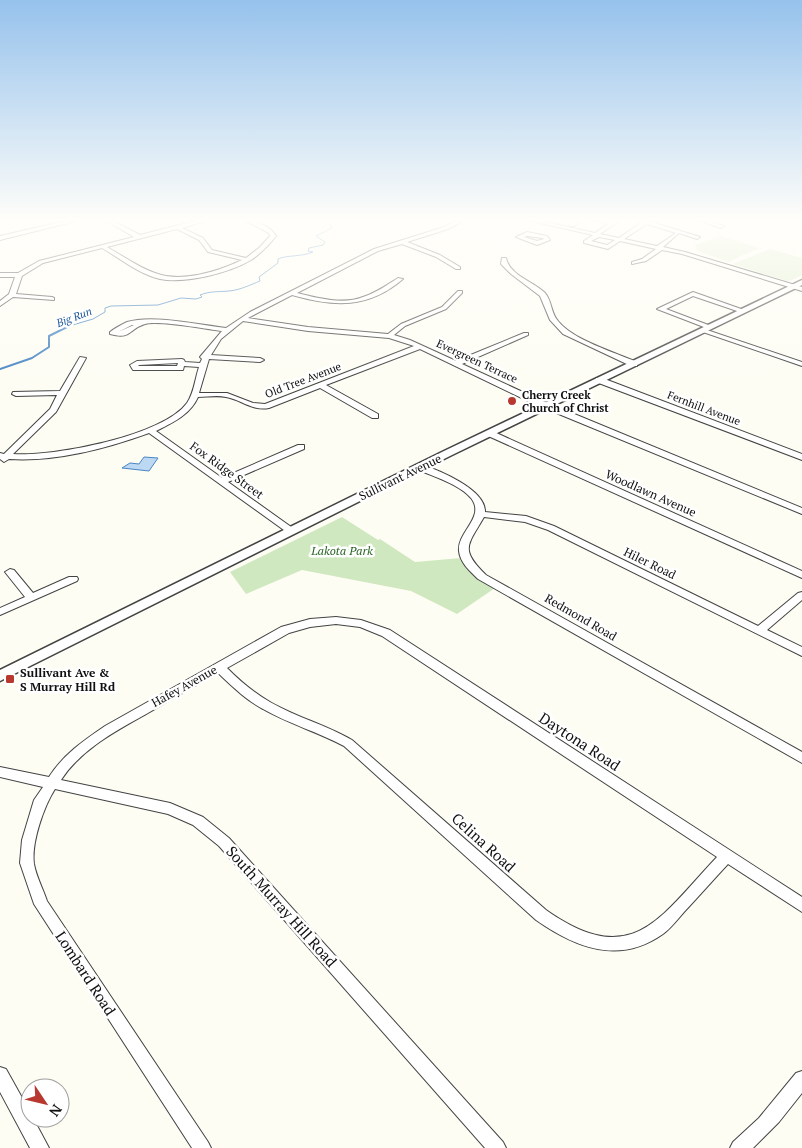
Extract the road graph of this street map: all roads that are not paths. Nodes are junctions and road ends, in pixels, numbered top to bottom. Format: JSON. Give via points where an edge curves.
{"nodes":[{"id":1,"x":23,"y":273,"type":"edge"},
{"id":2,"x":149,"y":273,"type":"edge"},
{"id":3,"x":206,"y":273,"type":"edge"},
{"id":4,"x":331,"y":273,"type":"edge"},
{"id":5,"x":513,"y":273,"type":"edge"},
{"id":6,"x":753,"y":273,"type":"edge"},
{"id":7,"x":0,"y":274,"type":"edge"},
{"id":8,"x":19,"y":275,"type":"junction"},
{"id":9,"x":400,"y":279,"type":"dead end"},
{"id":10,"x":799,"y":286,"type":"edge"},
{"id":11,"x":460,"y":292,"type":"dead end"},
{"id":12,"x":291,"y":293,"type":"junction"},
{"id":13,"x":12,"y":295,"type":"junction"},
{"id":14,"x":52,"y":299,"type":"dead end"},
{"id":15,"x":0,"y":304,"type":"edge"},
{"id":16,"x":742,"y":311,"type":"junction"},
{"id":17,"x":242,"y":318,"type":"junction"},
{"id":18,"x":142,"y":323,"type":"dead end"},
{"id":19,"x":706,"y":328,"type":"junction"},
{"id":20,"x":227,"y":330,"type":"junction"},
{"id":21,"x":526,"y":334,"type":"dead end"},
{"id":22,"x":389,"y":336,"type":"junction"},
{"id":23,"x":419,"y":347,"type":"junction"},
{"id":24,"x":82,"y":358,"type":"dead end"},
{"id":25,"x":260,"y":360,"type":"dead end"},
{"id":26,"x":203,"y":361,"type":"junction"},
{"id":27,"x":181,"y":364,"type":"junction"},
{"id":28,"x":456,"y":364,"type":"junction"},
{"id":29,"x":634,"y":364,"type":"junction"},
{"id":30,"x":802,"y":364,"type":"edge"},
{"id":31,"x":599,"y":380,"type":"junction"},
{"id":32,"x":320,"y":385,"type":"junction"},
{"id":33,"x":63,"y":393,"type":"junction"},
{"id":34,"x":16,"y":394,"type":"dead end"},
{"id":35,"x":194,"y":395,"type":"junction"},
{"id":36,"x":546,"y":405,"type":"junction"},
{"id":37,"x":375,"y":416,"type":"dead end"},
{"id":38,"x":149,"y":430,"type":"junction"},
{"id":39,"x":489,"y":433,"type":"junction"},
{"id":40,"x":301,"y":447,"type":"dead end"},
{"id":41,"x":802,"y":457,"type":"edge"},
{"id":42,"x":2,"y":459,"type":"edge"},
{"id":43,"x":420,"y":467,"type":"junction"},
{"id":44,"x":222,"y":481,"type":"junction"},
{"id":45,"x":802,"y":511,"type":"edge"},
{"id":46,"x":481,"y":514,"type":"junction"},
{"id":47,"x":291,"y":531,"type":"junction"},
{"id":48,"x":10,"y":572,"type":"dead end"},
{"id":49,"x":802,"y":575,"type":"edge"},
{"id":50,"x":73,"y":579,"type":"dead end"},
{"id":51,"x":802,"y":595,"type":"edge"},
{"id":52,"x":32,"y":598,"type":"junction"},
{"id":53,"x":0,"y":612,"type":"edge"},
{"id":54,"x":334,"y":620,"type":"joint"},
{"id":55,"x":759,"y":631,"type":"junction"},
{"id":56,"x":802,"y":652,"type":"edge"},
{"id":57,"x":218,"y":667,"type":"junction"},
{"id":58,"x":0,"y":676,"type":"edge"},
{"id":59,"x":802,"y":758,"type":"edge"},
{"id":60,"x":0,"y":772,"type":"edge"},
{"id":61,"x":51,"y":784,"type":"junction"},
{"id":62,"x":727,"y":856,"type":"junction"},
{"id":63,"x":802,"y":905,"type":"edge"},
{"id":64,"x":0,"y":1075,"type":"edge"},
{"id":65,"x":802,"y":1079,"type":"edge"},
{"id":66,"x":40,"y":1148,"type":"edge"},
{"id":67,"x":202,"y":1148,"type":"edge"},
{"id":68,"x":497,"y":1148,"type":"edge"},
{"id":69,"x":739,"y":1148,"type":"edge"}],
"edges":[{"from":1,"to":8,"type":"street"},
{"from":2,"to":3,"type":"street","via":[[172,279]]},
{"from":4,"to":12,"type":"street"},
{"from":5,"to":29,"type":"street","via":[[542,295],[554,320],[565,333]]},
{"from":6,"to":10,"type":"street"},
{"from":7,"to":8,"type":"street"},
{"from":8,"to":13,"type":"street"},
{"from":9,"to":12,"type":"street","via":[[366,298],[353,301],[314,299]]},
{"from":10,"to":16,"type":"street","name":"Sullivant Avenue"},
{"from":11,"to":22,"type":"street","via":[[444,308],[403,325]]},
{"from":12,"to":17,"type":"street"},
{"from":13,"to":14,"type":"street"},
{"from":13,"to":15,"type":"street"},
{"from":16,"to":19,"type":"street","name":"Sullivant Avenue"},
{"from":16,"to":19,"type":"street","via":[[693,294],[660,309]]},
{"from":17,"to":20,"type":"street"},
{"from":17,"to":22,"type":"street","name":"Evergreen Terrace","via":[[308,329]]},
{"from":18,"to":20,"type":"street"},
{"from":19,"to":29,"type":"street","name":"Sullivant Avenue"},
{"from":19,"to":30,"type":"street"},
{"from":20,"to":26,"type":"street"},
{"from":21,"to":28,"type":"street"},
{"from":22,"to":23,"type":"street","name":"Evergreen Terrace"},
{"from":23,"to":28,"type":"street","name":"Evergreen Terrace"},
{"from":23,"to":32,"type":"street","name":"Old Tree Avenue"},
{"from":24,"to":33,"type":"street"},
{"from":25,"to":26,"type":"street"},
{"from":26,"to":27,"type":"street"},
{"from":26,"to":35,"type":"street"},
{"from":27,"to":27,"type":"street","via":[[182,361],[134,365],[136,368],[180,368]]},
{"from":28,"to":36,"type":"street","name":"Evergreen Terrace"},
{"from":29,"to":31,"type":"street","name":"Sullivant Avenue"},
{"from":31,"to":36,"type":"street","name":"Sullivant Avenue"},
{"from":31,"to":41,"type":"street","name":"Fernhill Avenue"},
{"from":32,"to":35,"type":"street","name":"Old Tree Avenue","via":[[259,408],[229,396]]},
{"from":32,"to":37,"type":"street"},
{"from":33,"to":34,"type":"street"},
{"from":33,"to":42,"type":"street","via":[[53,410]]},
{"from":35,"to":38,"type":"street","via":[[182,412]]},
{"from":36,"to":39,"type":"street","name":"Sullivant Avenue"},
{"from":36,"to":45,"type":"street","name":"Evergreen Terrace"},
{"from":38,"to":42,"type":"street","via":[[62,454]]},
{"from":38,"to":44,"type":"street","name":"Fox Ridge Street"},
{"from":39,"to":43,"type":"street","name":"Sullivant Avenue"},
{"from":39,"to":49,"type":"street","name":"Woodlawn Avenue"},
{"from":40,"to":44,"type":"street"},
{"from":43,"to":46,"type":"street","via":[[470,493],[480,504]]},
{"from":43,"to":47,"type":"street","name":"Sullivant Avenue"},
{"from":44,"to":47,"type":"street","name":"Fox Ridge Street"},
{"from":46,"to":55,"type":"street","name":"Hiler Road","via":[[526,519],[552,528]]},
{"from":46,"to":59,"type":"street","name":"Redmond Road","via":[[463,547],[468,563],[482,577]]},
{"from":47,"to":58,"type":"street","name":"Sullivant Avenue"},
{"from":48,"to":52,"type":"street"},
{"from":50,"to":52,"type":"street"},
{"from":51,"to":55,"type":"street"},
{"from":52,"to":53,"type":"street"},
{"from":54,"to":57,"type":"street","name":"Hafey Avenue","via":[[285,630]]},
{"from":54,"to":62,"type":"street","name":"Daytona Road","via":[[362,623],[386,633]]},
{"from":55,"to":56,"type":"street","name":"Hiler Road"},
{"from":57,"to":61,"type":"street","name":"Hafey Avenue","via":[[92,740],[60,770]]},
{"from":57,"to":62,"type":"street","name":"Celina Road","via":[[266,706],[324,729],[348,743],[541,915],[583,940],[617,944],[646,936],[665,922]]},
{"from":60,"to":61,"type":"street","name":"South Murray Hill Road"},
{"from":61,"to":67,"type":"street","name":"Lombard Road","via":[[36,812],[27,851],[29,874],[36,894]]},
{"from":61,"to":68,"type":"street","name":"South Murray Hill Road","via":[[170,809],[212,831]]},
{"from":62,"to":63,"type":"street","name":"Daytona Road"},
{"from":64,"to":66,"type":"street"},
{"from":65,"to":69,"type":"street","via":[[772,1117]]}]}
